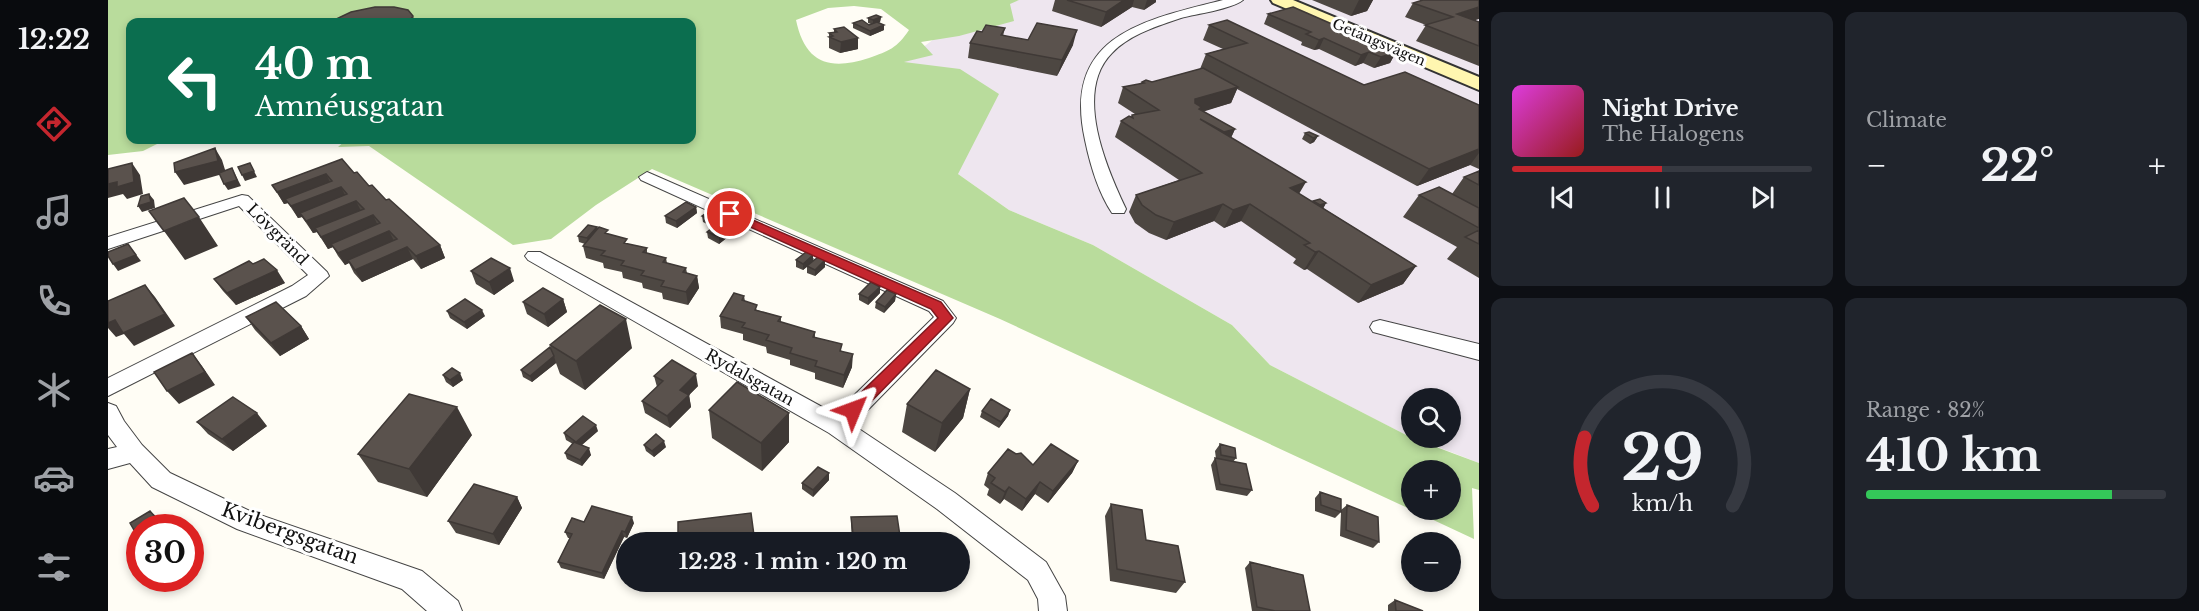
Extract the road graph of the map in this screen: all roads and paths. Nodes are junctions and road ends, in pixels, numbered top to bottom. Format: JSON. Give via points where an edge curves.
{"nodes":[{"id":1,"x":1237,"y":0,"type":"edge"},
{"id":2,"x":1279,"y":0,"type":"edge"},
{"id":3,"x":1479,"y":84,"type":"edge"},
{"id":4,"x":647,"y":177,"type":"dead end"},
{"id":5,"x":1118,"y":209,"type":"dead end"},
{"id":6,"x":108,"y":243,"type":"edge"},
{"id":7,"x":534,"y":256,"type":"dead end"},
{"id":8,"x":1380,"y":327,"type":"dead end"},
{"id":9,"x":1479,"y":352,"type":"edge"},
{"id":10,"x":108,"y":388,"type":"edge"},
{"id":11,"x":108,"y":411,"type":"edge"},
{"id":12,"x":837,"y":426,"type":"junction"},
{"id":13,"x":134,"y":452,"type":"junction"},
{"id":14,"x":108,"y":459,"type":"edge"},
{"id":15,"x":448,"y":611,"type":"edge"},
{"id":16,"x":1053,"y":611,"type":"edge"}],
"edges":[{"from":1,"to":5,"type":"street","via":[[1168,19],[1131,35],[1106,51],[1093,70],[1087,97],[1092,137],[1106,185]]},
{"from":2,"to":3,"type":"street","name":"Getängsvägen"},
{"from":4,"to":12,"type":"street","via":[[936,306],[946,318]]},
{"from":6,"to":10,"type":"street","name":"Lövgränd","via":[[242,200],[320,276]]},
{"from":7,"to":12,"type":"street","name":"Rydalsgatan"},
{"from":8,"to":9,"type":"street"},
{"from":11,"to":13,"type":"street","name":"Kvibergsgatan"},
{"from":12,"to":16,"type":"street","name":"Rydalsgatan","via":[[946,501],[1037,571],[1051,596]]},
{"from":13,"to":14,"type":"street"},
{"from":13,"to":15,"type":"street","name":"Kvibergsgatan","via":[[161,480],[246,521],[412,580]]}]}
